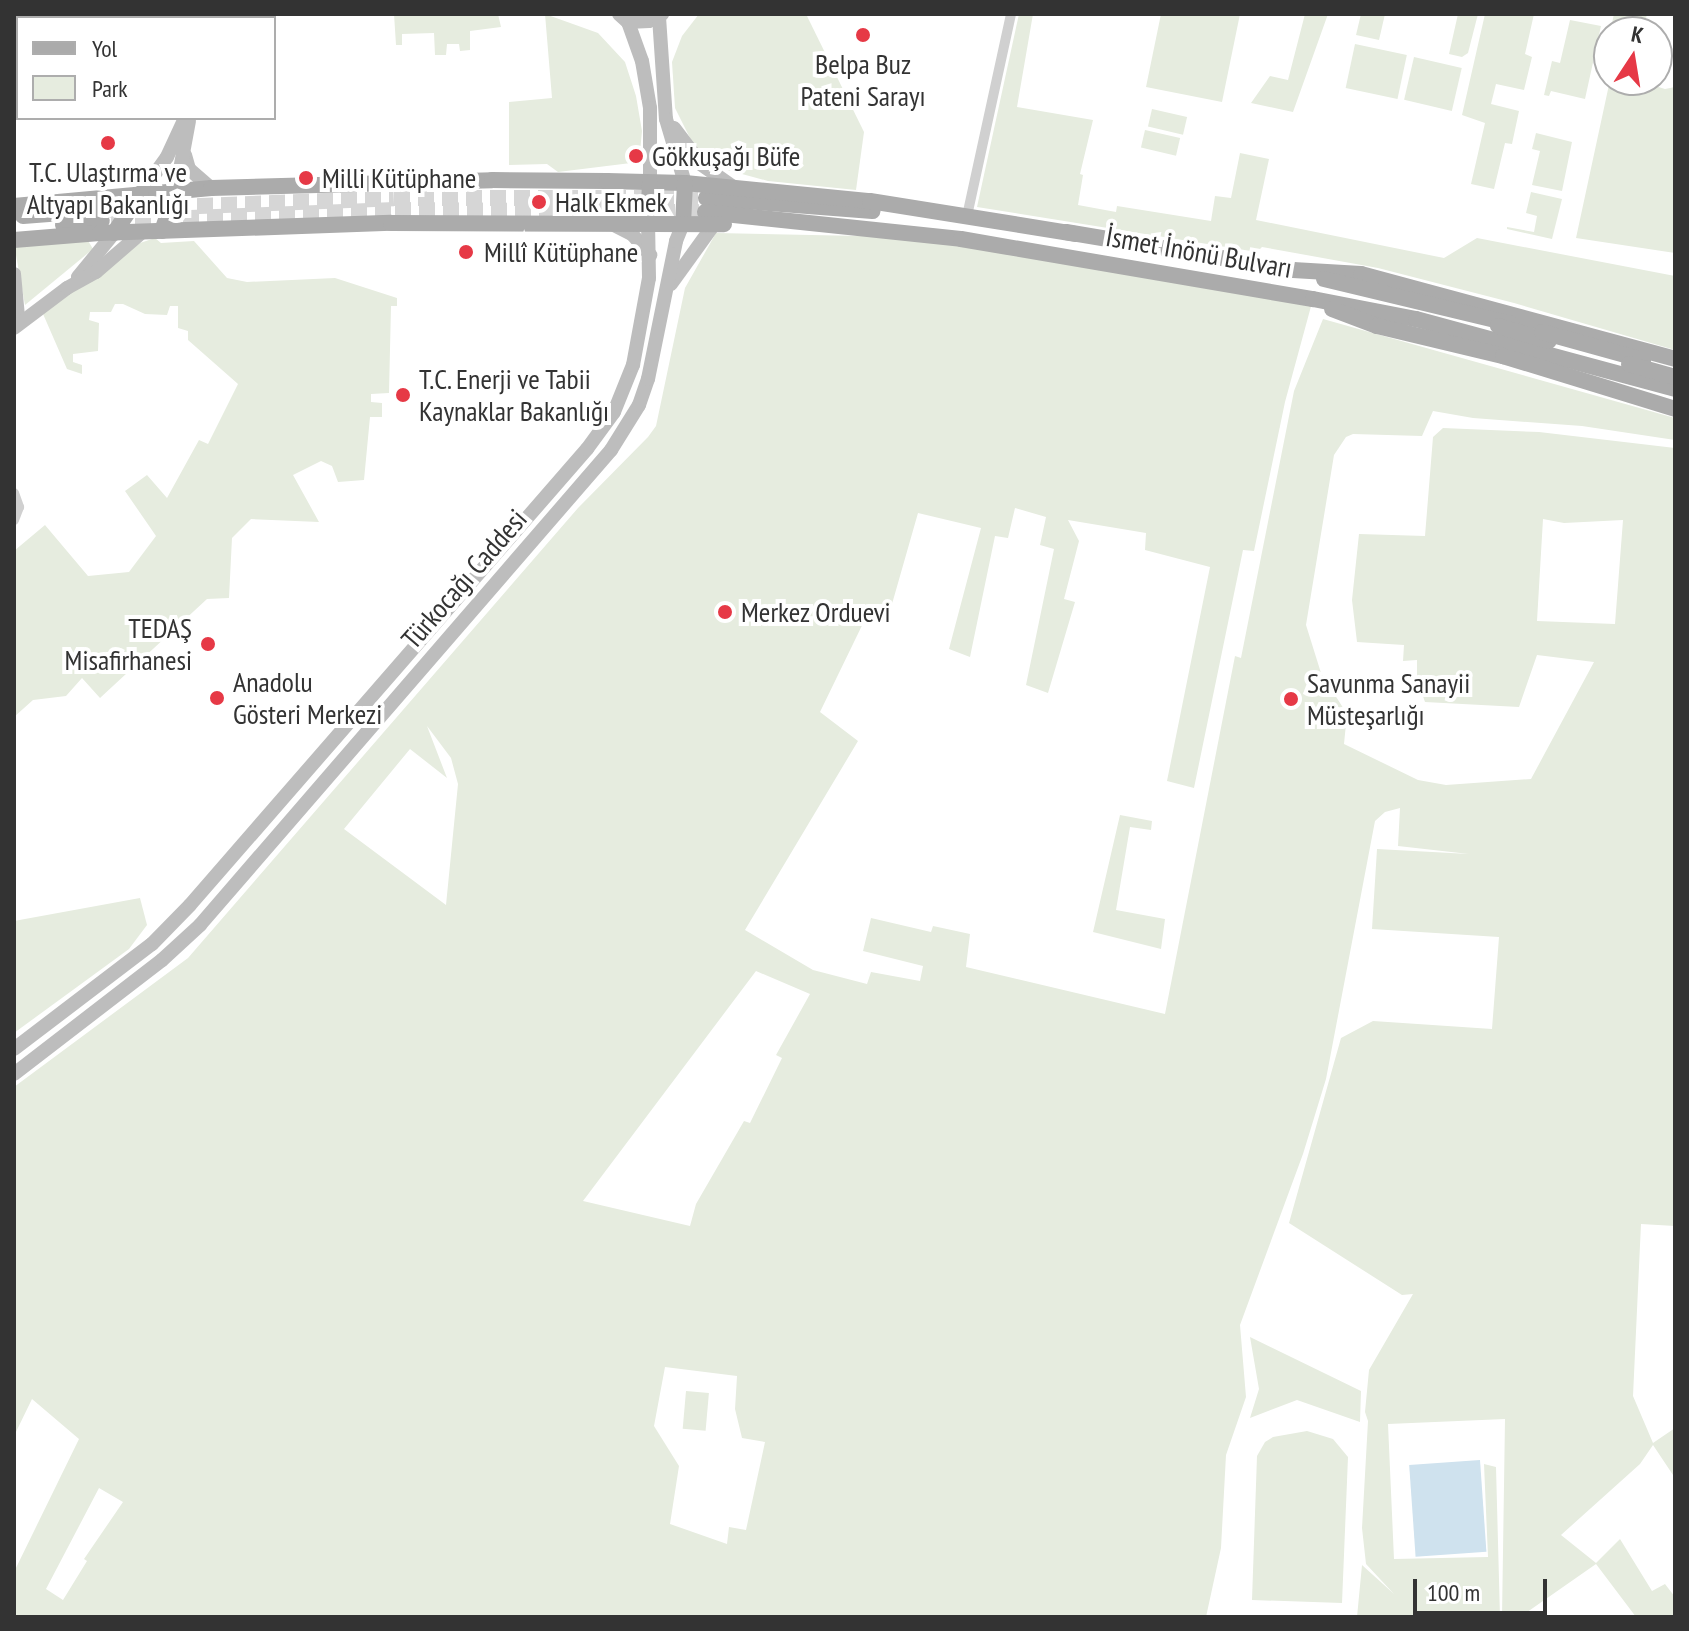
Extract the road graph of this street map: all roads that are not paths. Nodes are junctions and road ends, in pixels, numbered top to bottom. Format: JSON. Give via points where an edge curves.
{"nodes":[{"id":1,"x":603,"y":14,"type":"edge"},
{"id":2,"x":1011,"y":14,"type":"edge"},
{"id":3,"x":660,"y":16,"type":"edge"},
{"id":4,"x":623,"y":18,"type":"edge"},
{"id":5,"x":666,"y":119,"type":"junction"},
{"id":6,"x":186,"y":120,"type":"edge"},
{"id":7,"x":187,"y":120,"type":"edge"},
{"id":8,"x":184,"y":152,"type":"junction"},
{"id":9,"x":650,"y":183,"type":"junction"},
{"id":10,"x":685,"y":183,"type":"junction"},
{"id":11,"x":734,"y":187,"type":"junction"},
{"id":12,"x":211,"y":188,"type":"junction"},
{"id":13,"x":176,"y":191,"type":"junction"},
{"id":14,"x":141,"y":193,"type":"junction"},
{"id":15,"x":14,"y":206,"type":"edge"},
{"id":16,"x":708,"y":211,"type":"junction"},
{"id":17,"x":14,"y":216,"type":"edge"},
{"id":18,"x":967,"y":216,"type":"junction"},
{"id":19,"x":105,"y":221,"type":"junction"},
{"id":20,"x":608,"y":222,"type":"junction"},
{"id":21,"x":648,"y":222,"type":"junction"},
{"id":22,"x":683,"y":224,"type":"junction"},
{"id":23,"x":14,"y":230,"type":"edge"},
{"id":24,"x":162,"y":231,"type":"junction"},
{"id":25,"x":141,"y":233,"type":"junction"},
{"id":26,"x":1076,"y":234,"type":"junction"},
{"id":27,"x":14,"y":240,"type":"edge"},
{"id":28,"x":650,"y":255,"type":"junction"},
{"id":29,"x":1293,"y":270,"type":"junction"},
{"id":30,"x":14,"y":274,"type":"edge"},
{"id":31,"x":67,"y":288,"type":"junction"},
{"id":32,"x":666,"y":291,"type":"junction"},
{"id":33,"x":1313,"y":299,"type":"junction"},
{"id":34,"x":1432,"y":305,"type":"junction"},
{"id":35,"x":14,"y":327,"type":"edge"},
{"id":36,"x":1675,"y":359,"type":"edge"},
{"id":37,"x":1675,"y":369,"type":"edge"},
{"id":38,"x":1675,"y":377,"type":"edge"},
{"id":39,"x":1675,"y":389,"type":"edge"},
{"id":40,"x":1675,"y":401,"type":"edge"},
{"id":41,"x":1675,"y":409,"type":"edge"},
{"id":42,"x":14,"y":493,"type":"edge"},
{"id":43,"x":14,"y":520,"type":"edge"},
{"id":44,"x":396,"y":670,"type":"junction"},
{"id":45,"x":414,"y":677,"type":"junction"},
{"id":46,"x":152,"y":944,"type":"junction"},
{"id":47,"x":162,"y":960,"type":"junction"},
{"id":48,"x":14,"y":1049,"type":"edge"},
{"id":49,"x":14,"y":1074,"type":"edge"}],
"edges":[{"from":1,"to":4,"type":"main road"},
{"from":2,"to":18,"type":"street"},
{"from":3,"to":4,"type":"main road"},
{"from":3,"to":5,"type":"main road"},
{"from":4,"to":9,"type":"main road","via":[[642,61],[650,108]]},
{"from":5,"to":10,"type":"main road"},
{"from":5,"to":11,"type":"main road","via":[[702,165]]},
{"from":6,"to":14,"type":"main road"},
{"from":7,"to":8,"type":"main road"},
{"from":8,"to":12,"type":"main road","via":[[189,169]]},
{"from":8,"to":13,"type":"main road"},
{"from":9,"to":10,"type":"main road"},
{"from":9,"to":12,"type":"main road","via":[[492,180]]},
{"from":9,"to":21,"type":"main road"},
{"from":10,"to":11,"type":"main road"},
{"from":10,"to":22,"type":"main road"},
{"from":11,"to":18,"type":"main road"},
{"from":12,"to":13,"type":"main road"},
{"from":13,"to":14,"type":"main road"},
{"from":13,"to":24,"type":"main road"},
{"from":14,"to":15,"type":"main road"},
{"from":14,"to":19,"type":"main road"},
{"from":16,"to":22,"type":"main road"},
{"from":16,"to":26,"type":"main road","name":"İsmet İnönü Bulvarı","via":[[877,212]]},
{"from":16,"to":32,"type":"main road"},
{"from":16,"to":33,"type":"main road","name":"İsmet İnönü Bulvarı","via":[[1060,254]]},
{"from":17,"to":19,"type":"main road"},
{"from":18,"to":26,"type":"main road"},
{"from":19,"to":23,"type":"main road"},
{"from":19,"to":25,"type":"main road"},
{"from":19,"to":27,"type":"main road"},
{"from":19,"to":31,"type":"main road","via":[[102,251]]},
{"from":20,"to":21,"type":"main road"},
{"from":20,"to":24,"type":"main road"},
{"from":20,"to":28,"type":"main road","via":[[632,234]]},
{"from":21,"to":22,"type":"main road"},
{"from":21,"to":28,"type":"main road","name":"Türkocağı Caddesi"},
{"from":22,"to":32,"type":"main road","name":"Türkocağı Caddesi"},
{"from":24,"to":25,"type":"main road"},
{"from":25,"to":31,"type":"main road","via":[[96,272]]},
{"from":26,"to":29,"type":"main road","name":"İsmet İnönü Bulvarı"},
{"from":28,"to":44,"type":"main road","name":"Türkocağı Caddesi","via":[[641,330],[614,412]]},
{"from":29,"to":34,"type":"main road"},
{"from":29,"to":36,"type":"main road","via":[[1361,274]]},
{"from":30,"to":35,"type":"main road"},
{"from":31,"to":35,"type":"main road"},
{"from":32,"to":45,"type":"main road","name":"Türkocağı Caddesi","via":[[648,379],[627,427]]},
{"from":33,"to":39,"type":"main road","name":"İsmet İnönü Bulvarı","via":[[1430,323]]},
{"from":33,"to":40,"type":"main road"},
{"from":33,"to":41,"type":"main road","via":[[1377,326],[1503,356]]},
{"from":34,"to":37,"type":"main road"},
{"from":34,"to":38,"type":"main road"},
{"from":42,"to":43,"type":"street","via":[[19,507]]},
{"from":44,"to":45,"type":"main road"},
{"from":44,"to":46,"type":"main road","name":"Türkocağı Caddesi"},
{"from":45,"to":47,"type":"main road","name":"Türkocağı Caddesi","via":[[251,868]]},
{"from":46,"to":47,"type":"main road"},
{"from":46,"to":48,"type":"main road","name":"Türkocağı Caddesi"},
{"from":47,"to":49,"type":"main road","name":"Türkocağı Caddesi"}]}
